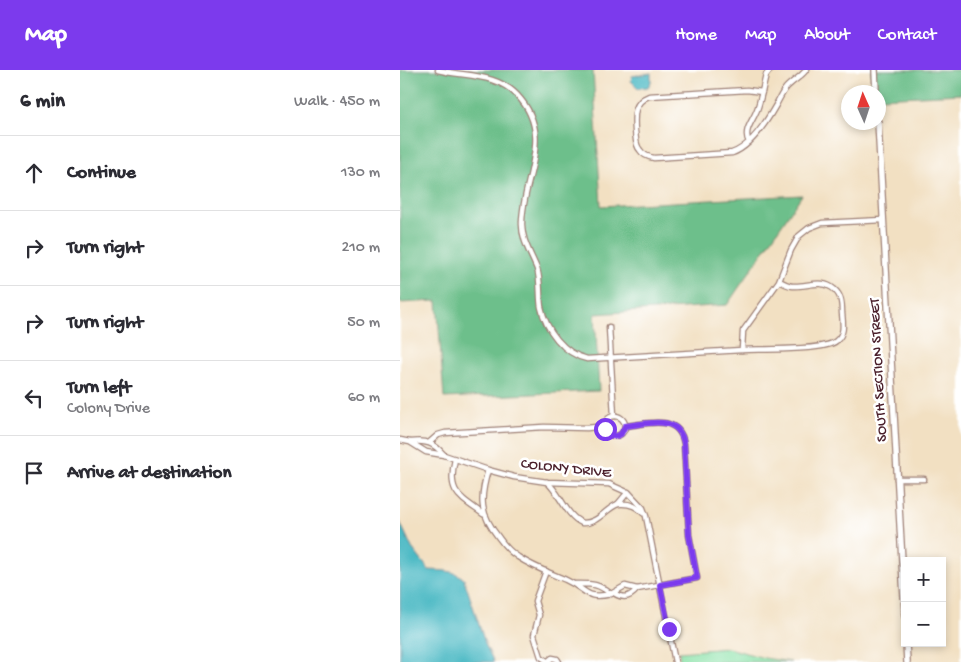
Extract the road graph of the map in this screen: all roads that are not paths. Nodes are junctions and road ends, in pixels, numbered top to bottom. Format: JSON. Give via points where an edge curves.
{"nodes":[{"id":1,"x":438,"y":70,"type":"edge"},
{"id":2,"x":770,"y":70,"type":"edge"},
{"id":3,"x":875,"y":70,"type":"edge"},
{"id":4,"x":804,"y":71,"type":"edge"},
{"id":5,"x":876,"y":85,"type":"edge"},
{"id":6,"x":762,"y":92,"type":"junction"},
{"id":7,"x":878,"y":130,"type":"edge"},
{"id":8,"x":749,"y":142,"type":"junction"},
{"id":9,"x":883,"y":220,"type":"junction"},
{"id":10,"x":779,"y":281,"type":"junction"},
{"id":11,"x":609,"y":327,"type":"dead end"},
{"id":12,"x":742,"y":350,"type":"junction"},
{"id":13,"x":611,"y":358,"type":"junction"},
{"id":14,"x":614,"y":416,"type":"junction"},
{"id":15,"x":605,"y":426,"type":"junction"},
{"id":16,"x":625,"y":426,"type":"junction"},
{"id":17,"x":401,"y":440,"type":"edge"},
{"id":18,"x":410,"y":442,"type":"junction"},
{"id":19,"x":430,"y":442,"type":"junction"},
{"id":20,"x":444,"y":454,"type":"junction"},
{"id":21,"x":455,"y":459,"type":"junction"},
{"id":22,"x":488,"y":470,"type":"junction"},
{"id":23,"x":897,"y":479,"type":"junction"},
{"id":24,"x":924,"y":480,"type":"dead end"},
{"id":25,"x":547,"y":482,"type":"junction"},
{"id":26,"x":628,"y":492,"type":"junction"},
{"id":27,"x":618,"y":504,"type":"junction"},
{"id":28,"x":483,"y":514,"type":"junction"},
{"id":29,"x":646,"y":516,"type":"junction"},
{"id":30,"x":546,"y":571,"type":"junction"},
{"id":31,"x":576,"y":584,"type":"junction"},
{"id":32,"x":660,"y":585,"type":"junction"},
{"id":33,"x":637,"y":589,"type":"junction"},
{"id":34,"x":612,"y":593,"type":"junction"},
{"id":35,"x":904,"y":602,"type":"edge"},
{"id":36,"x":906,"y":647,"type":"edge"},
{"id":37,"x":547,"y":662,"type":"edge"},
{"id":38,"x":559,"y":662,"type":"edge"},
{"id":39,"x":675,"y":662,"type":"edge"},
{"id":40,"x":908,"y":662,"type":"edge"}],
"edges":[{"from":1,"to":13,"type":"street","via":[[499,82],[528,108],[536,143],[522,224],[537,271],[543,314],[552,334],[574,355],[587,359]]},
{"from":2,"to":6,"type":"street"},
{"from":3,"to":5,"type":"street"},
{"from":4,"to":8,"type":"street","via":[[799,79],[786,87]]},
{"from":6,"to":8,"type":"street","via":[[748,128]]},
{"from":6,"to":8,"type":"street","via":[[747,90],[649,96],[640,101],[635,110],[636,144],[650,157],[725,154],[739,151]]},
{"from":7,"to":9,"type":"street","name":"SOUTH SECTION STREET"},
{"from":9,"to":10,"type":"street","via":[[826,223],[809,228],[795,242]]},
{"from":9,"to":23,"type":"street","name":"SOUTH SECTION STREET"},
{"from":10,"to":12,"type":"street","via":[[743,331]]},
{"from":10,"to":12,"type":"street","via":[[792,286],[824,284],[835,290],[842,300],[843,332],[838,340],[827,346]]},
{"from":11,"to":13,"type":"street"},
{"from":12,"to":13,"type":"street"},
{"from":13,"to":14,"type":"street"},
{"from":14,"to":15,"type":"street"},
{"from":14,"to":16,"type":"street"},
{"from":15,"to":16,"type":"street","via":[[606,432],[615,436],[621,434]]},
{"from":15,"to":19,"type":"street","via":[[544,426],[445,433],[438,434]]},
{"from":16,"to":32,"type":"street","via":[[669,424],[684,440],[689,535],[697,578]]},
{"from":17,"to":18,"type":"street","name":"COLONY DRIVE"},
{"from":18,"to":19,"type":"street","name":"COLONY DRIVE"},
{"from":18,"to":20,"type":"street","name":"COLONY DRIVE","via":[[426,452]]},
{"from":19,"to":20,"type":"street","name":"COLONY DRIVE"},
{"from":20,"to":21,"type":"street","name":"COLONY DRIVE"},
{"from":21,"to":22,"type":"street","name":"COLONY DRIVE"},
{"from":21,"to":28,"type":"street","via":[[452,483],[456,492]]},
{"from":22,"to":25,"type":"street","name":"COLONY DRIVE"},
{"from":22,"to":28,"type":"street","via":[[482,493]]},
{"from":23,"to":24,"type":"street"},
{"from":23,"to":35,"type":"street","name":"SOUTH SECTION STREET"},
{"from":25,"to":26,"type":"street","name":"COLONY DRIVE","via":[[609,484]]},
{"from":25,"to":27,"type":"street","via":[[573,517],[582,523],[593,522]]},
{"from":26,"to":27,"type":"street"},
{"from":26,"to":29,"type":"street","name":"COLONY DRIVE"},
{"from":27,"to":29,"type":"street","via":[[632,505]]},
{"from":28,"to":30,"type":"street","via":[[490,527],[516,556]]},
{"from":29,"to":32,"type":"street","name":"COLONY DRIVE"},
{"from":30,"to":31,"type":"street"},
{"from":30,"to":37,"type":"street","via":[[534,601],[539,615],[534,635],[540,656]]},
{"from":31,"to":34,"type":"street","via":[[595,584]]},
{"from":31,"to":34,"type":"street","via":[[593,597]]},
{"from":32,"to":33,"type":"street"},
{"from":32,"to":39,"type":"street","name":"COLONY DRIVE"},
{"from":33,"to":34,"type":"street","via":[[625,586]]},
{"from":33,"to":34,"type":"street","via":[[627,597]]},
{"from":36,"to":40,"type":"street"},
{"from":37,"to":38,"type":"street","via":[[552,658]]}]}
